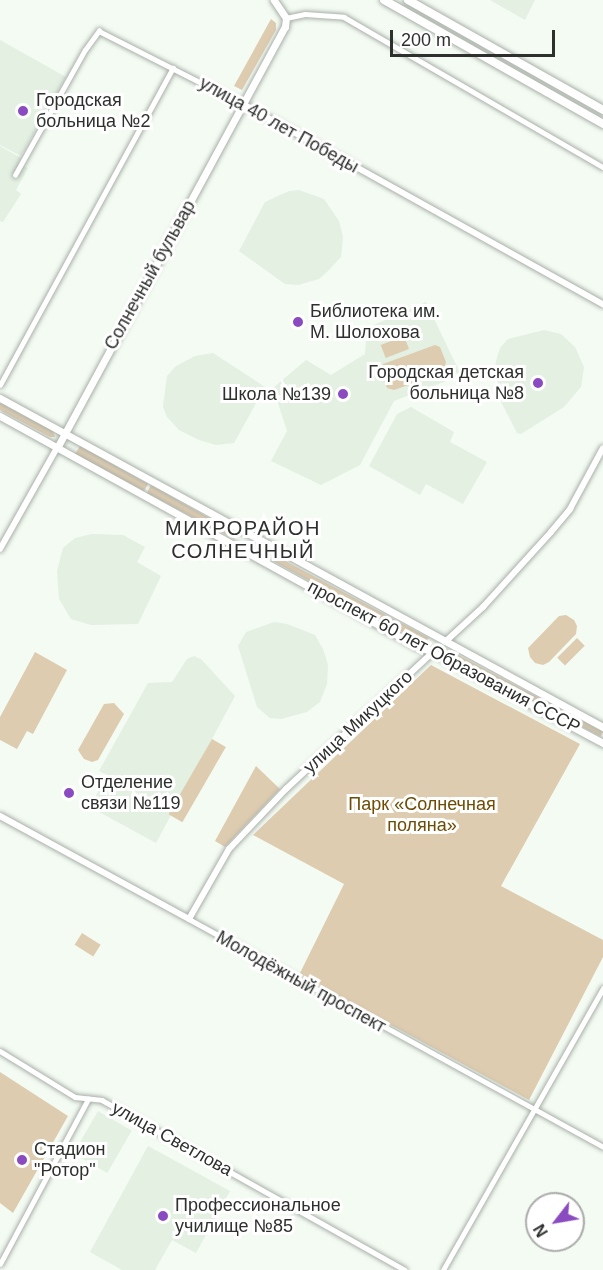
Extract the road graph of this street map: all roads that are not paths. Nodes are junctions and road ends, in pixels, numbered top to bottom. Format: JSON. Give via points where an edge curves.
{"nodes":[{"id":1,"x":274,"y":0,"type":"edge"},
{"id":2,"x":384,"y":0,"type":"edge"},
{"id":3,"x":408,"y":0,"type":"edge"},
{"id":4,"x":286,"y":18,"type":"junction"},
{"id":5,"x":173,"y":68,"type":"junction"},
{"id":6,"x":243,"y":104,"type":"junction"},
{"id":7,"x":603,"y":110,"type":"edge"},
{"id":8,"x":603,"y":124,"type":"edge"},
{"id":9,"x":603,"y":167,"type":"edge"},
{"id":10,"x":15,"y":175,"type":"dead end"},
{"id":11,"x":603,"y":304,"type":"edge"},
{"id":12,"x":0,"y":385,"type":"edge"},
{"id":13,"x":0,"y":398,"type":"edge"},
{"id":14,"x":0,"y":416,"type":"edge"},
{"id":15,"x":65,"y":433,"type":"junction"},
{"id":16,"x":57,"y":448,"type":"junction"},
{"id":17,"x":603,"y":448,"type":"edge"},
{"id":18,"x":270,"y":547,"type":"junction"},
{"id":19,"x":0,"y":549,"type":"edge"},
{"id":20,"x":263,"y":559,"type":"junction"},
{"id":21,"x":445,"y":642,"type":"junction"},
{"id":22,"x":433,"y":652,"type":"junction"},
{"id":23,"x":603,"y":727,"type":"edge"},
{"id":24,"x":603,"y":743,"type":"edge"},
{"id":25,"x":0,"y":816,"type":"edge"},
{"id":26,"x":189,"y":920,"type":"junction"},
{"id":27,"x":603,"y":987,"type":"edge"},
{"id":28,"x":0,"y":1051,"type":"edge"},
{"id":29,"x":88,"y":1099,"type":"junction"},
{"id":30,"x":534,"y":1110,"type":"junction"},
{"id":31,"x":603,"y":1147,"type":"edge"},
{"id":32,"x":0,"y":1264,"type":"edge"},
{"id":33,"x":405,"y":1270,"type":"edge"},
{"id":34,"x":443,"y":1270,"type":"edge"}],
"edges":[{"from":1,"to":4,"type":"main road"},
{"from":2,"to":8,"type":"main road"},
{"from":3,"to":7,"type":"main road"},
{"from":4,"to":6,"type":"main road","name":"Солнечный бульвар","via":[[285,27]]},
{"from":4,"to":9,"type":"street","via":[[316,13],[344,17]]},
{"from":5,"to":6,"type":"street","name":"улица 40 лет Победы"},
{"from":5,"to":10,"type":"street","name":"улица 40 лет Победы","via":[[99,31]]},
{"from":5,"to":12,"type":"street"},
{"from":6,"to":11,"type":"street","name":"улица 40 лет Победы"},
{"from":6,"to":15,"type":"main road","name":"Солнечный бульвар"},
{"from":13,"to":15,"type":"main road","name":"проспект 60 лет Образования СССР"},
{"from":14,"to":16,"type":"main road","name":"проспект 60 лет Образования СССР"},
{"from":15,"to":16,"type":"main road","name":"Солнечный бульвар"},
{"from":15,"to":18,"type":"main road","name":"проспект 60 лет Образования СССР"},
{"from":16,"to":19,"type":"street","name":"Солнечный бульвар"},
{"from":16,"to":20,"type":"main road","name":"проспект 60 лет Образования СССР"},
{"from":17,"to":21,"type":"street","name":"улица Микуцкого","via":[[564,517],[483,607]]},
{"from":18,"to":20,"type":"main road"},
{"from":18,"to":21,"type":"main road","name":"проспект 60 лет Образования СССР"},
{"from":20,"to":22,"type":"main road","name":"проспект 60 лет Образования СССР"},
{"from":21,"to":22,"type":"main road","name":"улица Микуцкого"},
{"from":21,"to":23,"type":"main road","name":"проспект 60 лет Образования СССР"},
{"from":22,"to":24,"type":"main road","name":"проспект 60 лет Образования СССР"},
{"from":22,"to":26,"type":"street","name":"улица Микуцкого","via":[[286,789],[229,849]]},
{"from":25,"to":26,"type":"street","name":"Молодёжный проспект"},
{"from":26,"to":30,"type":"street","name":"Молодёжный проспект"},
{"from":27,"to":30,"type":"street"},
{"from":28,"to":29,"type":"street","name":"улица Светлова","via":[[75,1097]]},
{"from":29,"to":32,"type":"street"},
{"from":29,"to":33,"type":"street","name":"улица Светлова","via":[[102,1100]]},
{"from":30,"to":31,"type":"street","name":"Молодёжный проспект"},
{"from":30,"to":34,"type":"street"}]}
